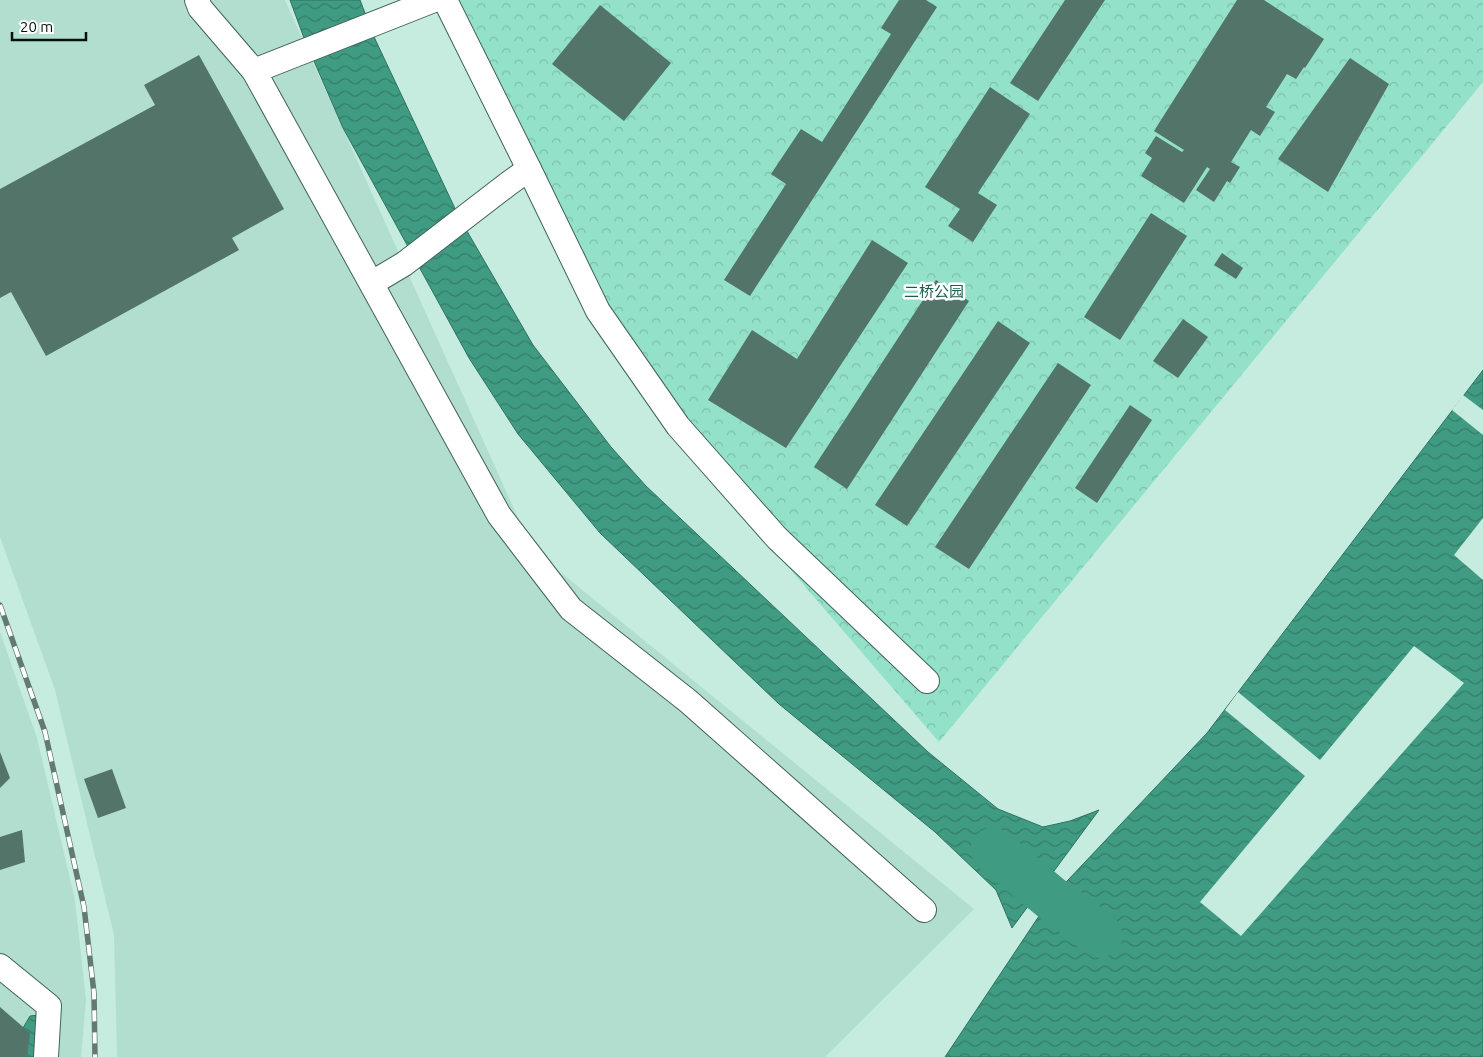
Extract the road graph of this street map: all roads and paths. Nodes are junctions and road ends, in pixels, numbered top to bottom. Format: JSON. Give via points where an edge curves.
{"nodes":[{"id":1,"x":197,"y":0,"type":"edge"},
{"id":2,"x":444,"y":0,"type":"edge"},
{"id":3,"x":426,"y":4,"type":"edge"},
{"id":4,"x":254,"y":71,"type":"junction"},
{"id":5,"x":530,"y":169,"type":"junction"},
{"id":6,"x":372,"y":283,"type":"junction"},
{"id":7,"x":927,"y":682,"type":"dead end"},
{"id":8,"x":924,"y":910,"type":"dead end"},
{"id":9,"x":0,"y":966,"type":"edge"},
{"id":10,"x":46,"y":1057,"type":"edge"}],
"edges":[{"from":1,"to":4,"type":"lane","via":[[200,8]]},
{"from":2,"to":5,"type":"lane"},
{"from":3,"to":4,"type":"lane"},
{"from":4,"to":6,"type":"lane"},
{"from":5,"to":6,"type":"lane","via":[[404,264]]},
{"from":5,"to":7,"type":"lane","via":[[598,311],[678,426],[777,538]]},
{"from":6,"to":8,"type":"lane","via":[[499,515],[571,609],[688,701]]},
{"from":9,"to":10,"type":"lane","via":[[49,1006]]}]}
